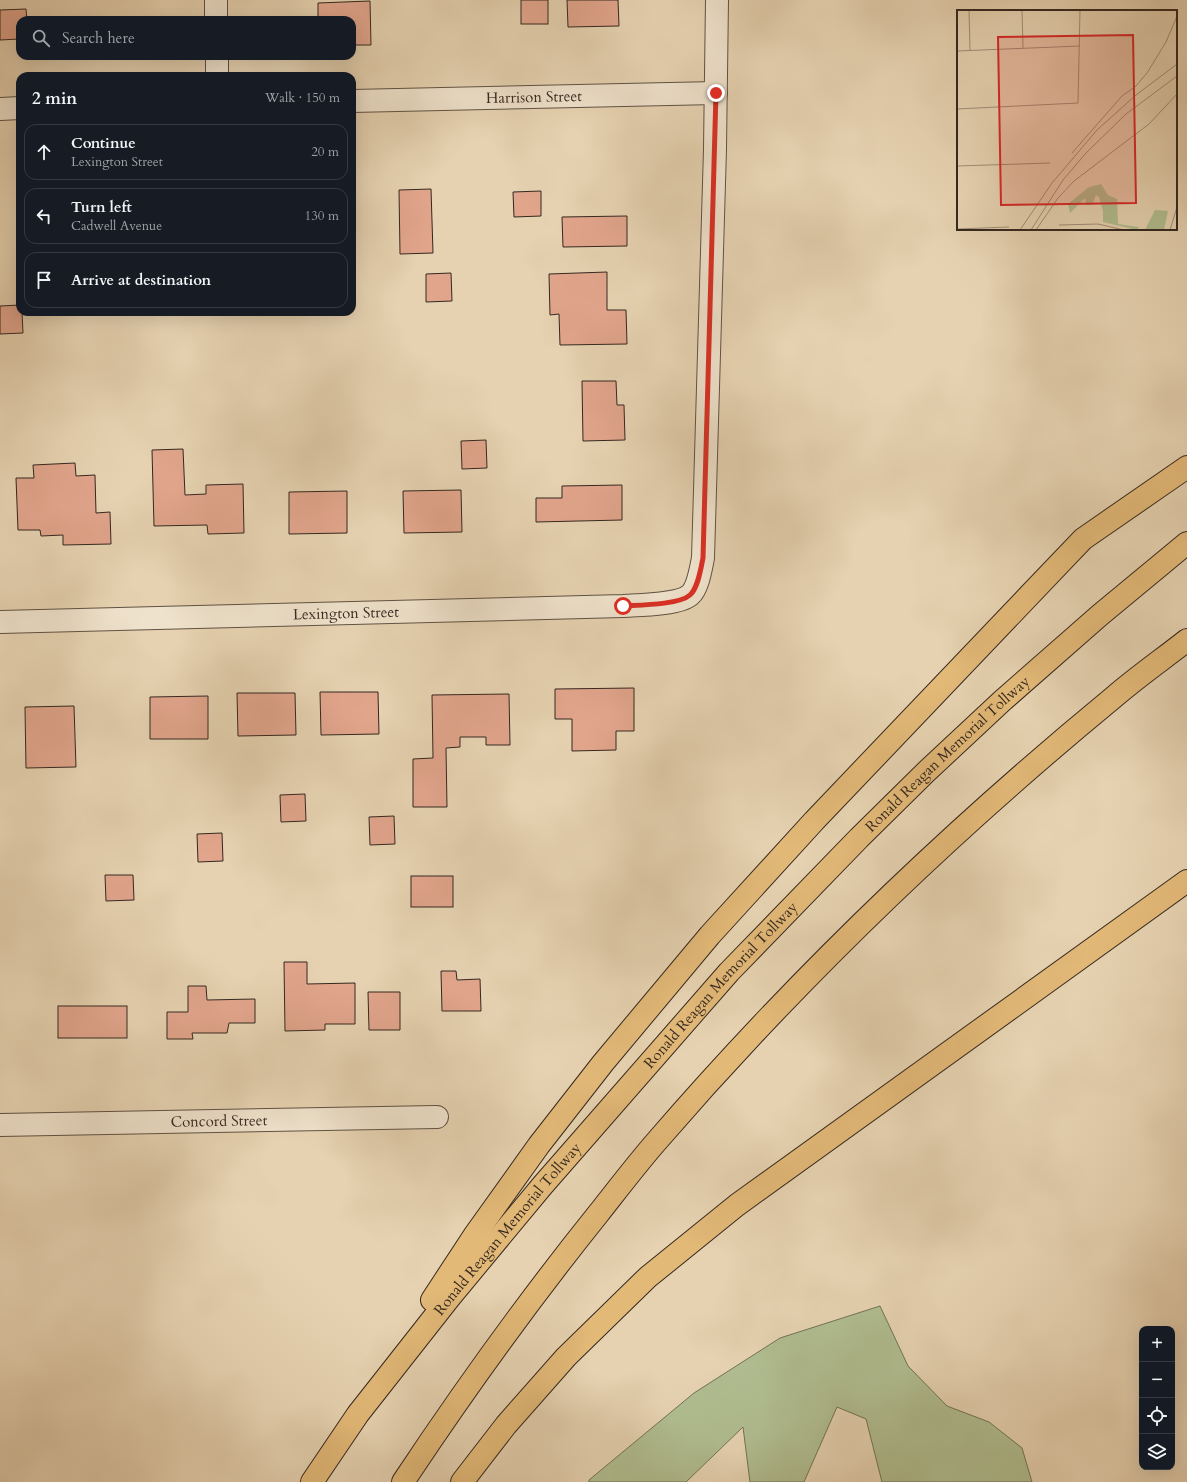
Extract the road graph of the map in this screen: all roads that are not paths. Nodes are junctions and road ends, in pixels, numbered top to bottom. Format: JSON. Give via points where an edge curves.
{"nodes":[{"id":1,"x":216,"y":0,"type":"edge"},
{"id":2,"x":718,"y":0,"type":"edge"},
{"id":3,"x":216,"y":16,"type":"edge"},
{"id":4,"x":217,"y":60,"type":"edge"},
{"id":5,"x":218,"y":72,"type":"edge"},
{"id":6,"x":716,"y":93,"type":"junction"},
{"id":7,"x":356,"y":101,"type":"edge"},
{"id":8,"x":16,"y":108,"type":"edge"},
{"id":9,"x":0,"y":109,"type":"edge"},
{"id":10,"x":1187,"y":467,"type":"edge"},
{"id":11,"x":1187,"y":542,"type":"edge"},
{"id":12,"x":0,"y":622,"type":"edge"},
{"id":13,"x":1187,"y":640,"type":"edge"},
{"id":14,"x":1187,"y":881,"type":"edge"},
{"id":15,"x":437,"y":1117,"type":"dead end"},
{"id":16,"x":0,"y":1125,"type":"edge"},
{"id":17,"x":358,"y":1414,"type":"junction"},
{"id":18,"x":312,"y":1482,"type":"edge"},
{"id":19,"x":403,"y":1482,"type":"edge"},
{"id":20,"x":462,"y":1482,"type":"edge"}],
"edges":[{"from":1,"to":3,"type":"street"},
{"from":2,"to":6,"type":"street"},
{"from":4,"to":5,"type":"street"},
{"from":6,"to":7,"type":"street","name":"Harrison Street"},
{"from":6,"to":12,"type":"street","name":"Lexington Street","via":[[703,558],[699,580],[690,595],[657,604],[623,606]]},
{"from":8,"to":9,"type":"street"},
{"from":10,"to":17,"type":"highway","via":[[1083,539],[814,821],[710,936],[603,1063],[539,1145],[474,1236]]},
{"from":11,"to":17,"type":"highway","name":"Ronald Reagan Memorial Tollway","via":[[1100,615],[927,770],[740,960],[542,1186]]},
{"from":13,"to":19,"type":"highway","via":[[1115,696],[984,808],[864,921],[754,1032],[655,1143],[551,1272]]},
{"from":14,"to":20,"type":"highway","via":[[737,1205],[648,1278],[566,1357],[506,1425]]},
{"from":15,"to":16,"type":"street","name":"Concord Street"},
{"from":17,"to":18,"type":"highway","name":"Ronald Reagan Memorial Tollway"}]}
